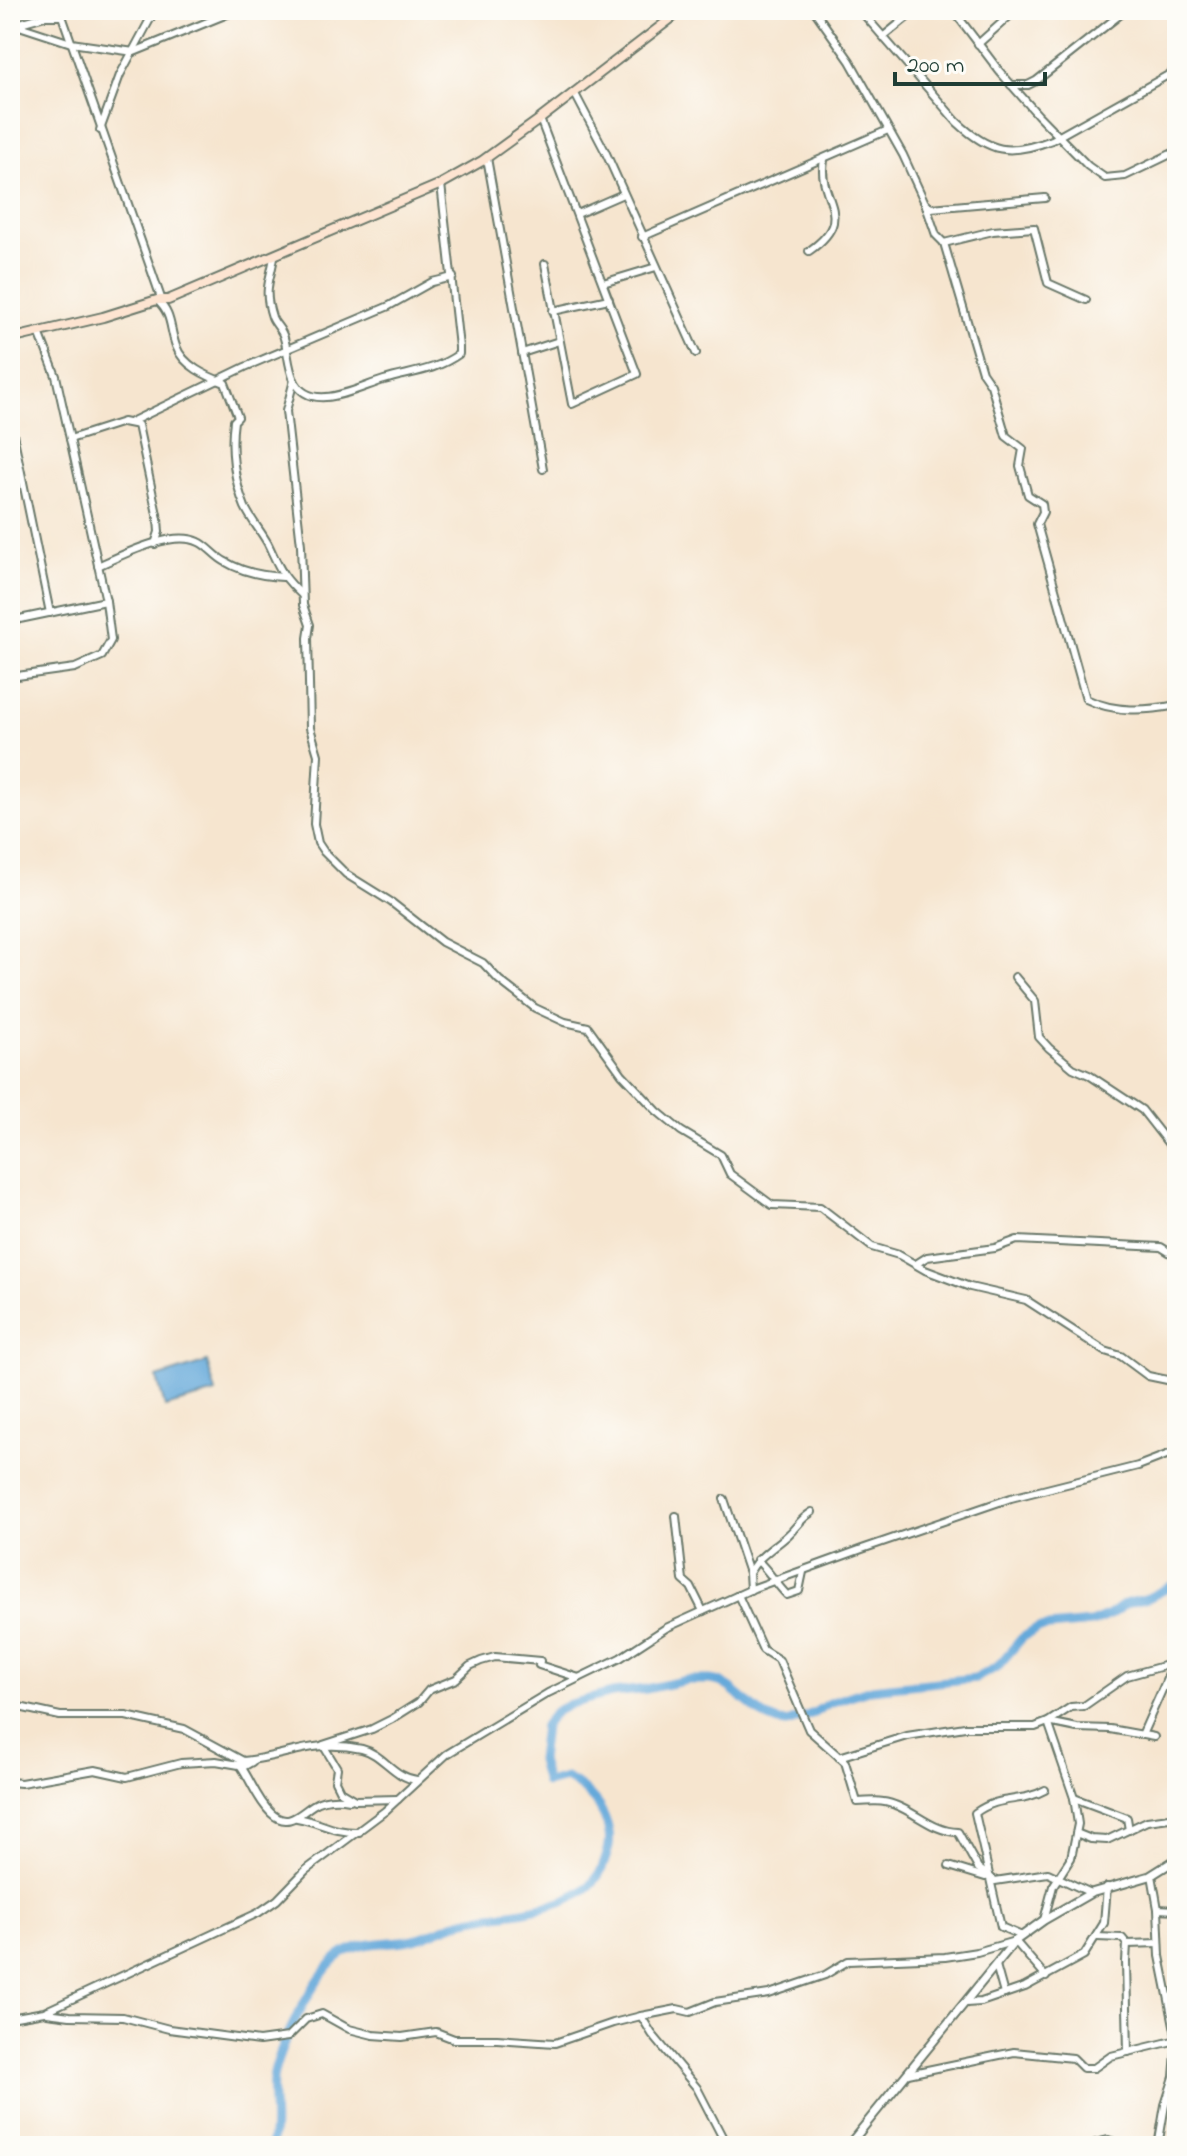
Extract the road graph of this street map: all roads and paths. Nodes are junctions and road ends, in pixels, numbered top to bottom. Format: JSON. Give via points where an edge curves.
{"nodes":[{"id":1,"x":155,"y":10,"type":"edge"},
{"id":2,"x":237,"y":10,"type":"edge"},
{"id":3,"x":682,"y":10,"type":"edge"},
{"id":4,"x":814,"y":10,"type":"edge"},
{"id":5,"x":860,"y":10,"type":"edge"},
{"id":6,"x":916,"y":10,"type":"edge"},
{"id":7,"x":953,"y":10,"type":"edge"},
{"id":8,"x":1016,"y":10,"type":"edge"},
{"id":9,"x":1126,"y":10,"type":"edge"},
{"id":10,"x":61,"y":13,"type":"edge"},
{"id":11,"x":12,"y":25,"type":"edge"},
{"id":12,"x":884,"y":36,"type":"junction"},
{"id":13,"x":71,"y":43,"type":"junction"},
{"id":14,"x":978,"y":44,"type":"junction"},
{"id":15,"x":134,"y":52,"type":"junction"},
{"id":16,"x":1177,"y":70,"type":"edge"},
{"id":17,"x":1011,"y":85,"type":"junction"},
{"id":18,"x":1028,"y":85,"type":"junction"},
{"id":19,"x":574,"y":92,"type":"junction"},
{"id":20,"x":1029,"y":105,"type":"junction"},
{"id":21,"x":540,"y":119,"type":"junction"},
{"id":22,"x":100,"y":130,"type":"junction"},
{"id":23,"x":888,"y":130,"type":"junction"},
{"id":24,"x":1058,"y":136,"type":"junction"},
{"id":25,"x":1177,"y":151,"type":"edge"},
{"id":26,"x":487,"y":158,"type":"junction"},
{"id":27,"x":824,"y":160,"type":"junction"},
{"id":28,"x":441,"y":184,"type":"junction"},
{"id":29,"x":623,"y":194,"type":"junction"},
{"id":30,"x":1045,"y":198,"type":"dead end"},
{"id":31,"x":925,"y":203,"type":"junction"},
{"id":32,"x":577,"y":214,"type":"junction"},
{"id":33,"x":642,"y":237,"type":"junction"},
{"id":34,"x":944,"y":243,"type":"junction"},
{"id":35,"x":809,"y":251,"type":"dead end"},
{"id":36,"x":274,"y":257,"type":"junction"},
{"id":37,"x":545,"y":264,"type":"dead end"},
{"id":38,"x":656,"y":267,"type":"junction"},
{"id":39,"x":453,"y":277,"type":"junction"},
{"id":40,"x":603,"y":283,"type":"junction"},
{"id":41,"x":609,"y":299,"type":"junction"},
{"id":42,"x":157,"y":300,"type":"junction"},
{"id":43,"x":1086,"y":300,"type":"dead end"},
{"id":44,"x":553,"y":311,"type":"junction"},
{"id":45,"x":39,"y":332,"type":"junction"},
{"id":46,"x":10,"y":339,"type":"edge"},
{"id":47,"x":559,"y":341,"type":"junction"},
{"id":48,"x":285,"y":350,"type":"junction"},
{"id":49,"x":522,"y":353,"type":"junction"},
{"id":50,"x":696,"y":353,"type":"dead end"},
{"id":51,"x":217,"y":380,"type":"junction"},
{"id":52,"x":294,"y":380,"type":"junction"},
{"id":53,"x":10,"y":419,"type":"edge"},
{"id":54,"x":131,"y":422,"type":"junction"},
{"id":55,"x":70,"y":439,"type":"junction"},
{"id":56,"x":543,"y":469,"type":"dead end"},
{"id":57,"x":155,"y":544,"type":"junction"},
{"id":58,"x":98,"y":566,"type":"junction"},
{"id":59,"x":283,"y":577,"type":"junction"},
{"id":60,"x":302,"y":595,"type":"junction"},
{"id":61,"x":106,"y":601,"type":"junction"},
{"id":62,"x":50,"y":613,"type":"junction"},
{"id":63,"x":10,"y":621,"type":"edge"},
{"id":64,"x":10,"y":677,"type":"edge"},
{"id":65,"x":1177,"y":705,"type":"edge"},
{"id":66,"x":1015,"y":977,"type":"dead end"},
{"id":67,"x":1177,"y":1148,"type":"edge"},
{"id":68,"x":1177,"y":1257,"type":"edge"},
{"id":69,"x":916,"y":1264,"type":"junction"},
{"id":70,"x":1177,"y":1382,"type":"edge"},
{"id":71,"x":1177,"y":1451,"type":"edge"},
{"id":72,"x":724,"y":1499,"type":"dead end"},
{"id":73,"x":812,"y":1512,"type":"dead end"},
{"id":74,"x":676,"y":1516,"type":"dead end"},
{"id":75,"x":757,"y":1560,"type":"junction"},
{"id":76,"x":803,"y":1572,"type":"junction"},
{"id":77,"x":749,"y":1573,"type":"junction"},
{"id":78,"x":777,"y":1580,"type":"junction"},
{"id":79,"x":750,"y":1590,"type":"junction"},
{"id":80,"x":738,"y":1595,"type":"junction"},
{"id":81,"x":703,"y":1611,"type":"junction"},
{"id":82,"x":1176,"y":1661,"type":"edge"},
{"id":83,"x":579,"y":1678,"type":"junction"},
{"id":84,"x":10,"y":1705,"type":"edge"},
{"id":85,"x":1048,"y":1722,"type":"junction"},
{"id":86,"x":1142,"y":1735,"type":"junction"},
{"id":87,"x":1154,"y":1737,"type":"dead end"},
{"id":88,"x":323,"y":1745,"type":"junction"},
{"id":89,"x":839,"y":1757,"type":"junction"},
{"id":90,"x":255,"y":1759,"type":"junction"},
{"id":91,"x":235,"y":1761,"type":"junction"},
{"id":92,"x":417,"y":1780,"type":"junction"},
{"id":93,"x":10,"y":1782,"type":"edge"},
{"id":94,"x":1045,"y":1790,"type":"dead end"},
{"id":95,"x":1074,"y":1798,"type":"junction"},
{"id":96,"x":398,"y":1799,"type":"junction"},
{"id":97,"x":355,"y":1800,"type":"junction"},
{"id":98,"x":1177,"y":1817,"type":"edge"},
{"id":99,"x":297,"y":1818,"type":"junction"},
{"id":100,"x":1129,"y":1830,"type":"junction"},
{"id":101,"x":359,"y":1832,"type":"junction"},
{"id":102,"x":1076,"y":1833,"type":"junction"},
{"id":103,"x":1177,"y":1859,"type":"edge"},
{"id":104,"x":949,"y":1866,"type":"dead end"},
{"id":105,"x":1152,"y":1875,"type":"junction"},
{"id":106,"x":1058,"y":1877,"type":"junction"},
{"id":107,"x":989,"y":1878,"type":"junction"},
{"id":108,"x":1107,"y":1887,"type":"junction"},
{"id":109,"x":1091,"y":1893,"type":"junction"},
{"id":110,"x":1158,"y":1909,"type":"junction"},
{"id":111,"x":1177,"y":1910,"type":"edge"},
{"id":112,"x":1044,"y":1920,"type":"junction"},
{"id":113,"x":1097,"y":1937,"type":"junction"},
{"id":114,"x":1018,"y":1938,"type":"junction"},
{"id":115,"x":1159,"y":1943,"type":"junction"},
{"id":116,"x":1127,"y":1944,"type":"junction"},
{"id":117,"x":996,"y":1965,"type":"junction"},
{"id":118,"x":1046,"y":1977,"type":"junction"},
{"id":119,"x":1004,"y":1994,"type":"junction"},
{"id":120,"x":966,"y":2003,"type":"junction"},
{"id":121,"x":44,"y":2012,"type":"junction"},
{"id":122,"x":641,"y":2016,"type":"junction"},
{"id":123,"x":10,"y":2018,"type":"edge"},
{"id":124,"x":1177,"y":2040,"type":"edge"},
{"id":125,"x":1128,"y":2052,"type":"junction"},
{"id":126,"x":908,"y":2074,"type":"junction"},
{"id":127,"x":727,"y":2146,"type":"edge"},
{"id":128,"x":848,"y":2146,"type":"edge"},
{"id":129,"x":1084,"y":2146,"type":"edge"},
{"id":130,"x":1127,"y":2146,"type":"edge"},
{"id":131,"x":1158,"y":2146,"type":"edge"}],
"edges":[{"from":1,"to":15,"type":"street"},
{"from":2,"to":15,"type":"street"},
{"from":3,"to":19,"type":"main road"},
{"from":4,"to":23,"type":"street"},
{"from":5,"to":12,"type":"street"},
{"from":6,"to":12,"type":"street"},
{"from":7,"to":14,"type":"street"},
{"from":8,"to":14,"type":"street"},
{"from":9,"to":18,"type":"street"},
{"from":10,"to":11,"type":"street"},
{"from":10,"to":13,"type":"street"},
{"from":11,"to":13,"type":"street"},
{"from":12,"to":24,"type":"street","via":[[975,139],[1006,151],[1031,148]]},
{"from":13,"to":15,"type":"street"},
{"from":13,"to":22,"type":"street"},
{"from":14,"to":17,"type":"street"},
{"from":15,"to":22,"type":"street"},
{"from":16,"to":24,"type":"street"},
{"from":17,"to":18,"type":"street"},
{"from":17,"to":20,"type":"street"},
{"from":18,"to":20,"type":"street"},
{"from":19,"to":21,"type":"main road"},
{"from":19,"to":29,"type":"street"},
{"from":20,"to":24,"type":"street"},
{"from":21,"to":26,"type":"main road"},
{"from":21,"to":32,"type":"street"},
{"from":22,"to":42,"type":"street","via":[[161,298]]},
{"from":23,"to":27,"type":"street"},
{"from":23,"to":31,"type":"street"},
{"from":24,"to":25,"type":"street","via":[[1088,166],[1111,179]]},
{"from":26,"to":28,"type":"main road"},
{"from":26,"to":49,"type":"street"},
{"from":27,"to":33,"type":"street"},
{"from":27,"to":35,"type":"street","via":[[821,171],[834,209],[833,223]]},
{"from":28,"to":36,"type":"main road"},
{"from":28,"to":39,"type":"street"},
{"from":29,"to":32,"type":"street"},
{"from":29,"to":33,"type":"street"},
{"from":30,"to":31,"type":"street","via":[[931,208]]},
{"from":31,"to":34,"type":"street"},
{"from":32,"to":40,"type":"street"},
{"from":33,"to":38,"type":"street"},
{"from":34,"to":43,"type":"street","via":[[1034,228],[1048,283]]},
{"from":34,"to":65,"type":"street","via":[[1006,436],[1023,449],[1020,466],[1028,495],[1042,504],[1037,524],[1086,699],[1125,709]]},
{"from":36,"to":42,"type":"main road"},
{"from":36,"to":48,"type":"street","via":[[266,288]]},
{"from":37,"to":44,"type":"street"},
{"from":38,"to":40,"type":"street"},
{"from":38,"to":50,"type":"street"},
{"from":39,"to":48,"type":"street"},
{"from":39,"to":52,"type":"street","via":[[459,354],[447,362],[324,398],[308,394]]},
{"from":40,"to":41,"type":"street"},
{"from":41,"to":44,"type":"street"},
{"from":41,"to":47,"type":"street","via":[[637,374],[572,404]]},
{"from":42,"to":45,"type":"main road"},
{"from":42,"to":51,"type":"street","via":[[167,310],[183,360]]},
{"from":44,"to":47,"type":"street"},
{"from":45,"to":46,"type":"main road"},
{"from":45,"to":55,"type":"street","via":[[56,376]]},
{"from":47,"to":49,"type":"street"},
{"from":48,"to":51,"type":"street"},
{"from":48,"to":52,"type":"street"},
{"from":49,"to":56,"type":"street"},
{"from":51,"to":54,"type":"street"},
{"from":51,"to":59,"type":"street","via":[[225,383],[237,412],[232,431],[240,492]]},
{"from":52,"to":60,"type":"street","via":[[286,411]]},
{"from":53,"to":62,"type":"street"},
{"from":54,"to":55,"type":"street"},
{"from":54,"to":57,"type":"street","via":[[138,425],[151,480],[159,532]]},
{"from":55,"to":58,"type":"street"},
{"from":57,"to":58,"type":"street"},
{"from":57,"to":59,"type":"street","via":[[199,541],[224,562],[259,576]]},
{"from":58,"to":61,"type":"street"},
{"from":59,"to":60,"type":"street"},
{"from":60,"to":69,"type":"street","via":[[310,625],[310,728],[318,755],[314,824],[324,852],[346,874],[442,942],[483,963],[535,1008],[588,1027],[657,1111],[721,1155],[730,1174],[758,1196],[772,1205],[820,1207],[861,1240]]},
{"from":61,"to":62,"type":"street"},
{"from":61,"to":64,"type":"street","via":[[111,640],[102,656],[64,670]]},
{"from":62,"to":63,"type":"street"},
{"from":66,"to":67,"type":"street","via":[[1035,1001],[1039,1037],[1049,1048],[1142,1110]]},
{"from":68,"to":69,"type":"street","via":[[1161,1247],[1017,1240],[927,1257]]},
{"from":69,"to":70,"type":"street","via":[[970,1287],[1026,1300],[1148,1376]]},
{"from":71,"to":76,"type":"street","via":[[1001,1502]]},
{"from":72,"to":77,"type":"street"},
{"from":73,"to":75,"type":"street"},
{"from":74,"to":81,"type":"street","via":[[683,1580]]},
{"from":75,"to":77,"type":"street"},
{"from":75,"to":78,"type":"street"},
{"from":76,"to":78,"type":"street"},
{"from":76,"to":78,"type":"street","via":[[799,1591],[792,1595]]},
{"from":77,"to":79,"type":"street"},
{"from":78,"to":79,"type":"street"},
{"from":79,"to":80,"type":"street"},
{"from":80,"to":81,"type":"street"},
{"from":80,"to":89,"type":"street","via":[[763,1650],[779,1660],[809,1730]]},
{"from":81,"to":83,"type":"street"},
{"from":82,"to":85,"type":"street","via":[[1127,1676],[1084,1706],[1071,1707]]},
{"from":82,"to":86,"type":"street"},
{"from":83,"to":88,"type":"street","via":[[539,1665],[540,1661],[495,1657],[429,1690],[392,1719]]},
{"from":83,"to":92,"type":"street","via":[[493,1724]]},
{"from":84,"to":91,"type":"street","via":[[60,1716],[126,1716],[184,1729]]},
{"from":85,"to":86,"type":"street"},
{"from":85,"to":89,"type":"street","via":[[907,1736]]},
{"from":85,"to":95,"type":"street"},
{"from":86,"to":87,"type":"street"},
{"from":88,"to":90,"type":"street"},
{"from":88,"to":92,"type":"street","via":[[368,1751],[407,1779]]},
{"from":88,"to":97,"type":"street","via":[[337,1768],[340,1791]]},
{"from":89,"to":107,"type":"street","via":[[857,1802],[895,1805],[944,1832],[958,1832]]},
{"from":90,"to":91,"type":"street"},
{"from":90,"to":91,"type":"street","via":[[245,1766]]},
{"from":91,"to":93,"type":"street","via":[[181,1763],[127,1777],[95,1770]]},
{"from":91,"to":99,"type":"street","via":[[272,1815]]},
{"from":92,"to":96,"type":"street"},
{"from":94,"to":107,"type":"street","via":[[1031,1798],[992,1802],[975,1813]]},
{"from":95,"to":100,"type":"street","via":[[1127,1818]]},
{"from":95,"to":102,"type":"street"},
{"from":96,"to":97,"type":"street"},
{"from":96,"to":101,"type":"street"},
{"from":97,"to":99,"type":"street","via":[[316,1803]]},
{"from":98,"to":100,"type":"street"},
{"from":99,"to":101,"type":"street","via":[[335,1831]]},
{"from":100,"to":102,"type":"street","via":[[1107,1840]]},
{"from":101,"to":121,"type":"street","via":[[258,1913]]},
{"from":102,"to":106,"type":"street","via":[[1071,1858]]},
{"from":103,"to":105,"type":"street"},
{"from":104,"to":107,"type":"street"},
{"from":105,"to":108,"type":"street"},
{"from":105,"to":110,"type":"street"},
{"from":106,"to":107,"type":"street","via":[[1036,1873]]},
{"from":106,"to":109,"type":"street"},
{"from":106,"to":112,"type":"street"},
{"from":107,"to":114,"type":"street","via":[[1001,1927]]},
{"from":108,"to":109,"type":"street"},
{"from":108,"to":113,"type":"street","via":[[1104,1923]]},
{"from":109,"to":112,"type":"street"},
{"from":110,"to":111,"type":"street"},
{"from":110,"to":115,"type":"street"},
{"from":112,"to":114,"type":"street"},
{"from":113,"to":116,"type":"street","via":[[1122,1938]]},
{"from":113,"to":118,"type":"street","via":[[1084,1955]]},
{"from":114,"to":117,"type":"street"},
{"from":114,"to":118,"type":"street"},
{"from":114,"to":122,"type":"street","via":[[945,1957],[848,1961],[825,1975],[769,1994],[715,2002],[690,2012],[677,2009]]},
{"from":115,"to":116,"type":"street"},
{"from":115,"to":124,"type":"street"},
{"from":116,"to":125,"type":"street"},
{"from":117,"to":119,"type":"street"},
{"from":117,"to":120,"type":"street"},
{"from":118,"to":119,"type":"street"},
{"from":119,"to":120,"type":"street"},
{"from":120,"to":126,"type":"street"},
{"from":121,"to":122,"type":"street","via":[[123,2017],[259,2041],[288,2037],[306,2019],[322,2014],[373,2035],[436,2032],[454,2039],[549,2043]]},
{"from":121,"to":123,"type":"street"},
{"from":122,"to":127,"type":"street","via":[[697,2088]]},
{"from":124,"to":125,"type":"street"},
{"from":124,"to":131,"type":"street","via":[[1176,2069]]},
{"from":125,"to":126,"type":"street","via":[[1094,2068],[1083,2068],[1073,2058],[1026,2052]]},
{"from":126,"to":128,"type":"street"},
{"from":129,"to":130,"type":"street","via":[[1108,2140]]}]}
